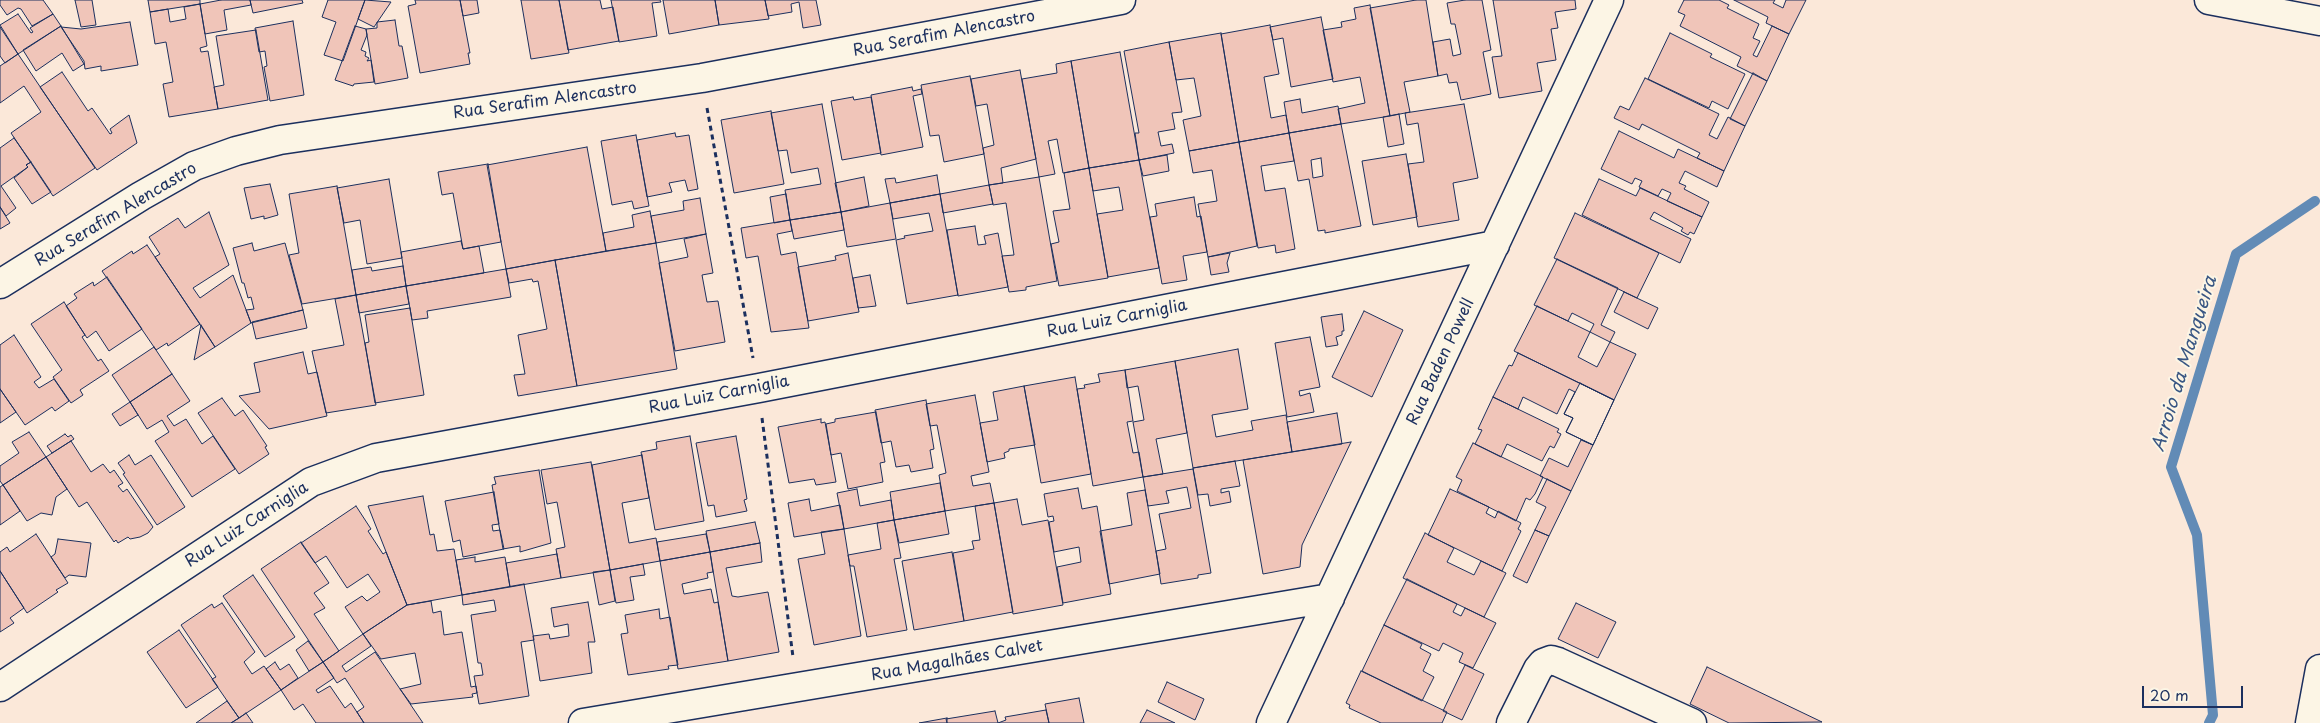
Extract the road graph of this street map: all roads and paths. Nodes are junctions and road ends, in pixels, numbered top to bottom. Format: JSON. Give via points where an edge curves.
{"nodes":[{"id":1,"x":1121,"y":0,"type":"edge"},
{"id":2,"x":1609,"y":0,"type":"edge"},
{"id":3,"x":2209,"y":0,"type":"edge"},
{"id":4,"x":2320,"y":21,"type":"edge"},
{"id":5,"x":1495,"y":245,"type":"junction"},
{"id":6,"x":0,"y":284,"type":"edge"},
{"id":7,"x":1330,"y":598,"type":"junction"},
{"id":8,"x":2320,"y":669,"type":"edge"},
{"id":9,"x":0,"y":687,"type":"edge"},
{"id":10,"x":584,"y":723,"type":"edge"},
{"id":11,"x":1272,"y":723,"type":"edge"},
{"id":12,"x":1512,"y":723,"type":"edge"},
{"id":13,"x":1692,"y":723,"type":"edge"},
{"id":14,"x":2310,"y":723,"type":"edge"}],
"edges":[{"from":1,"to":6,"type":"street","name":"Rua Serafim Alencastro","via":[[702,78],[271,142],[194,166]]},
{"from":2,"to":5,"type":"street","name":"Rua Baden Powell"},
{"from":3,"to":4,"type":"street"},
{"from":5,"to":7,"type":"street","name":"Rua Baden Powell"},
{"from":5,"to":9,"type":"street","name":"Rua Luiz Carniglia","via":[[758,388],[376,458],[311,482]]},
{"from":7,"to":10,"type":"street","name":"Rua Magalhães Calvet"},
{"from":7,"to":11,"type":"street","name":"Rua Baden Powell"},
{"from":8,"to":14,"type":"street"},
{"from":12,"to":13,"type":"street","via":[[1538,669],[1543,662],[1551,660]]}]}
